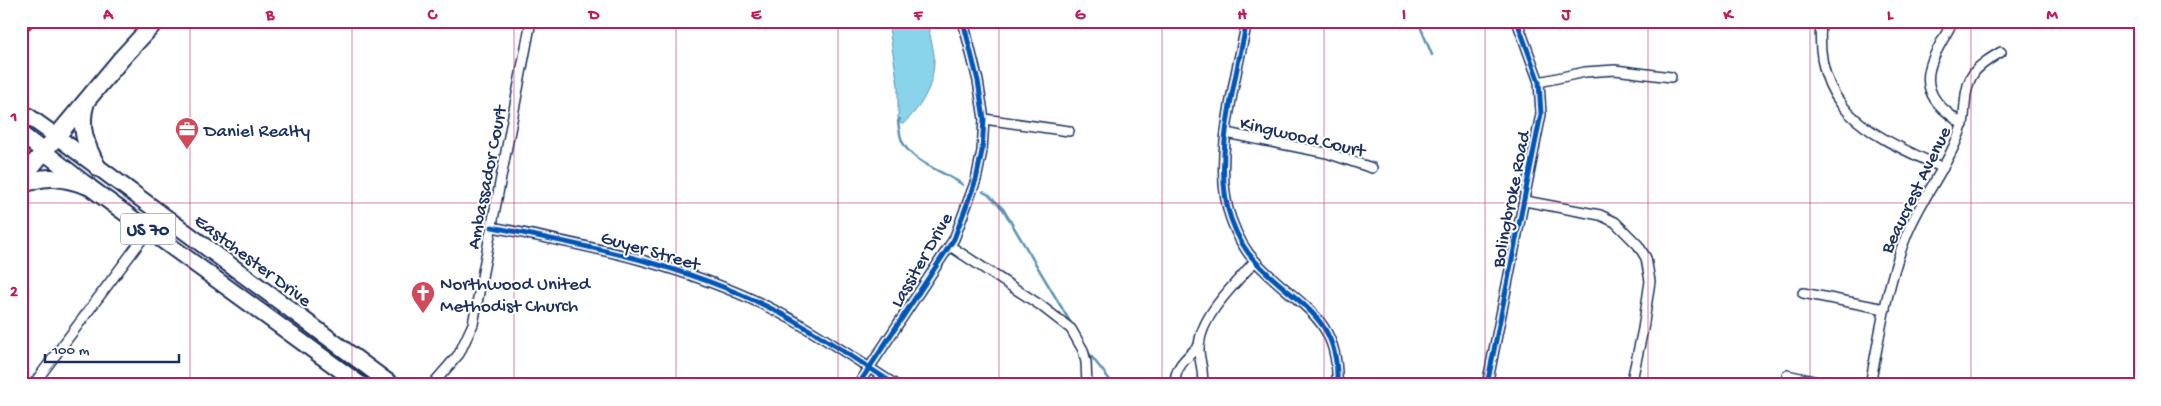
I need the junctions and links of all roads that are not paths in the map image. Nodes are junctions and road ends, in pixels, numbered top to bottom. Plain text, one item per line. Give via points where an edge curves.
1 (156, 21) edge
2 (531, 21) edge
3 (963, 21) edge
4 (1247, 21) edge
5 (1516, 21) edge
6 (1821, 21) edge
7 (1953, 21) edge
8 (2001, 52) dead end
9 (1671, 77) dead end
10 (1539, 82) junction
11 (86, 100) junction
12 (21, 111) edge
13 (984, 119) junction
14 (1963, 125) junction
15 (1069, 131) dead end
16 (1226, 133) junction
17 (21, 134) edge
18 (56, 136) junction
19 (43, 151) junction
20 (98, 168) junction
21 (1372, 168) dead end
22 (1943, 168) junction
23 (21, 178) edge
24 (21, 186) edge
25 (88, 186) junction
26 (1525, 201) junction
27 (492, 227) junction
28 (149, 230) junction
29 (950, 246) junction
30 (1255, 261) junction
31 (1803, 293) dead end
32 (1886, 309) junction
33 (1199, 346) junction
34 (870, 369) junction
35 (1786, 375) dead end
36 (33, 385) edge
37 (361, 385) edge
38 (392, 385) edge
39 (432, 385) edge
40 (858, 385) edge
41 (896, 385) edge
42 (1087, 385) edge
43 (1176, 385) edge
44 (1202, 385) edge
45 (1337, 385) edge
46 (1487, 385) edge
47 (1631, 385) edge
48 (1832, 385) edge
49 (1870, 385) edge

1 - 11 highway
2 - 27 street, Ambassador Court
3 - 13 street, Lassiter Drive
4 - 16 street
5 - 10 street, Bolingbroke Road
6 - 22 street via 1822,63 1836,96 1848,112 1883,140
7 - 14 street via 1927,71 1928,85 1947,113
8 - 14 street, Beaucrest Avenue via 1976,67 1966,88
9 - 10 street via 1615,70 1584,72
10 - 26 street, Bolingbroke Road via 1541,114
11 - 18 highway
11 - 20 highway via 82,132
12 - 18 main road, Eastchester Drive / US 70
13 - 15 street
13 - 29 street, Lassiter Drive via 976,180
14 - 22 street, Beaucrest Avenue
16 - 21 street, Kingwood Court via 1327,153
16 - 30 street via 1222,164 1224,191 1231,219
17 - 19 main road, Eastchester Drive / US 70
18 - 19 highway
18 - 20 main road, Eastchester Drive / US 70
19 - 23 highway
19 - 25 main road, Eastchester Drive / US 70
20 - 38 main road, Eastchester Drive / US 70
22 - 32 street, Beaucrest Avenue via 1908,231
24 - 25 highway via 50,177
25 - 28 main road, Eastchester Drive / US 70
26 - 46 street, Bolingbroke Road
26 - 47 street via 1600,215 1615,222 1646,258 1650,280
27 - 34 street, Guyer Street via 641,259 706,281 778,312
27 - 39 street, Ambassador Court via 477,310 468,338 454,361
28 - 36 street
28 - 37 main road, Eastchester Drive / US 70
29 - 34 street, Lassiter Drive
29 - 42 street via 1071,329 1086,362
30 - 33 street via 1213,311
30 - 45 street via 1324,326 1338,366
31 - 32 street
32 - 49 street, Beaucrest Avenue
33 - 43 street via 1178,369
33 - 44 street
34 - 40 street, Lassiter Drive
34 - 41 street, Guyer Street
35 - 48 street

